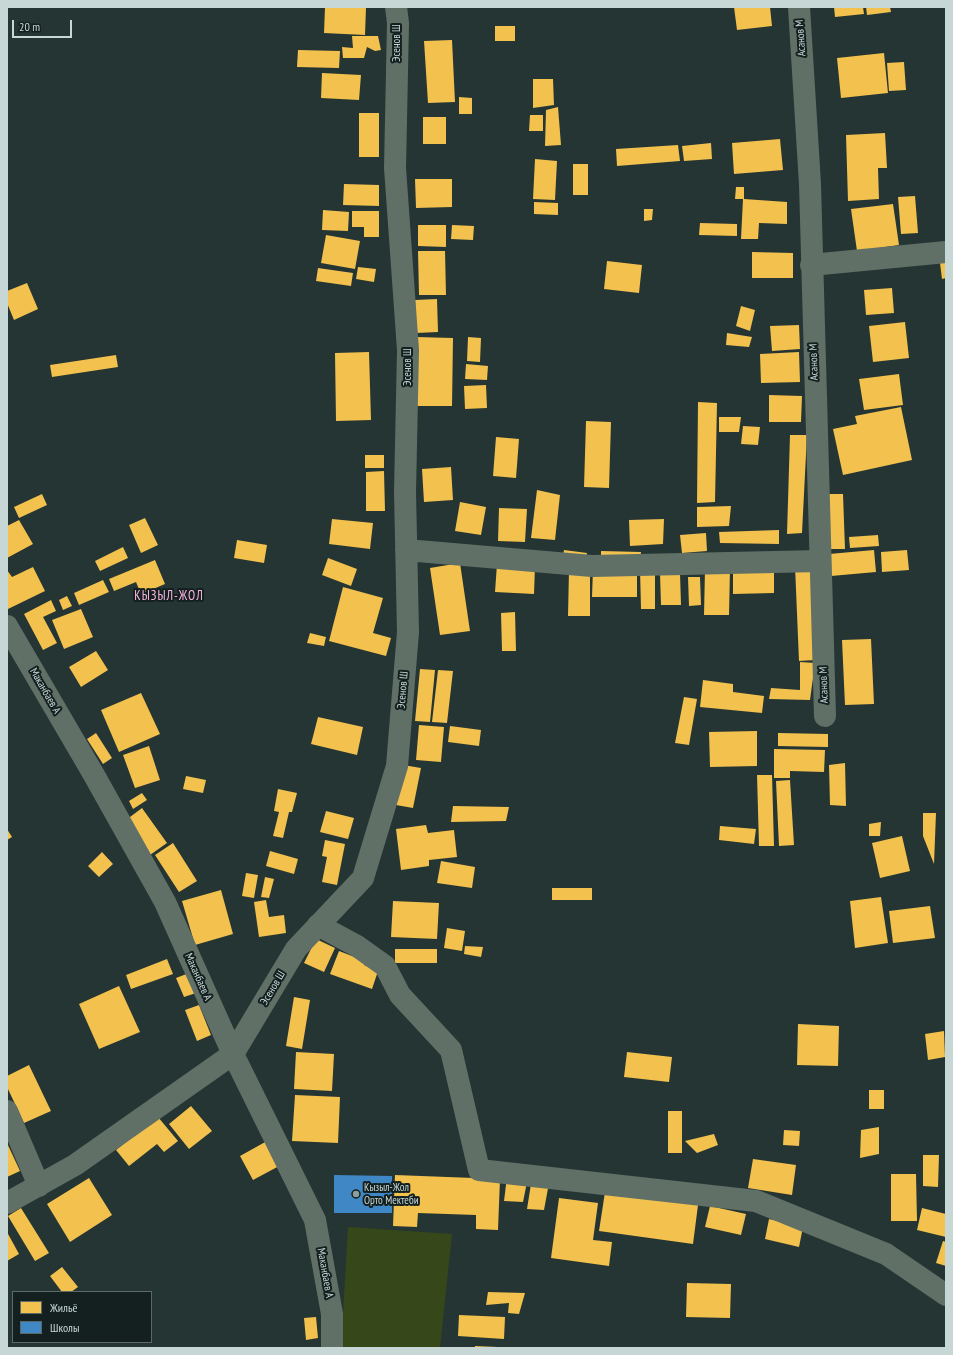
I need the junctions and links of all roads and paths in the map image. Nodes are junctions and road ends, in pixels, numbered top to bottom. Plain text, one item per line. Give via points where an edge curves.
1 (396, 7) edge
2 (799, 7) edge
3 (946, 252) edge
4 (811, 265) junction
5 (406, 550) junction
6 (820, 561) junction
7 (7, 626) edge
8 (825, 716) dead end
9 (318, 925) junction
10 (233, 1054) junction
11 (7, 1111) edge
12 (39, 1186) junction
13 (7, 1203) edge
14 (946, 1295) edge
15 (332, 1348) edge

1 - 5 street, Эсенов Ш via 398,23 395,168 408,350
2 - 4 street, Асанов М via 810,184
3 - 4 street
4 - 6 street, Асанов М
5 - 6 street via 592,566
5 - 9 street, Эсенов Ш via 408,632 397,766 363,878
6 - 8 street, Асанов М
7 - 10 street, Маканбаев А via 165,902
9 - 10 street, Эсенов Ш via 296,949
9 - 14 street via 357,946 385,966 400,995 451,1050 479,1170 756,1201 886,1254
10 - 12 street, Эсенов Ш via 75,1165
10 - 15 street, Маканбаев А via 315,1220 332,1314
11 - 12 street
12 - 13 street, Эсенов Ш

